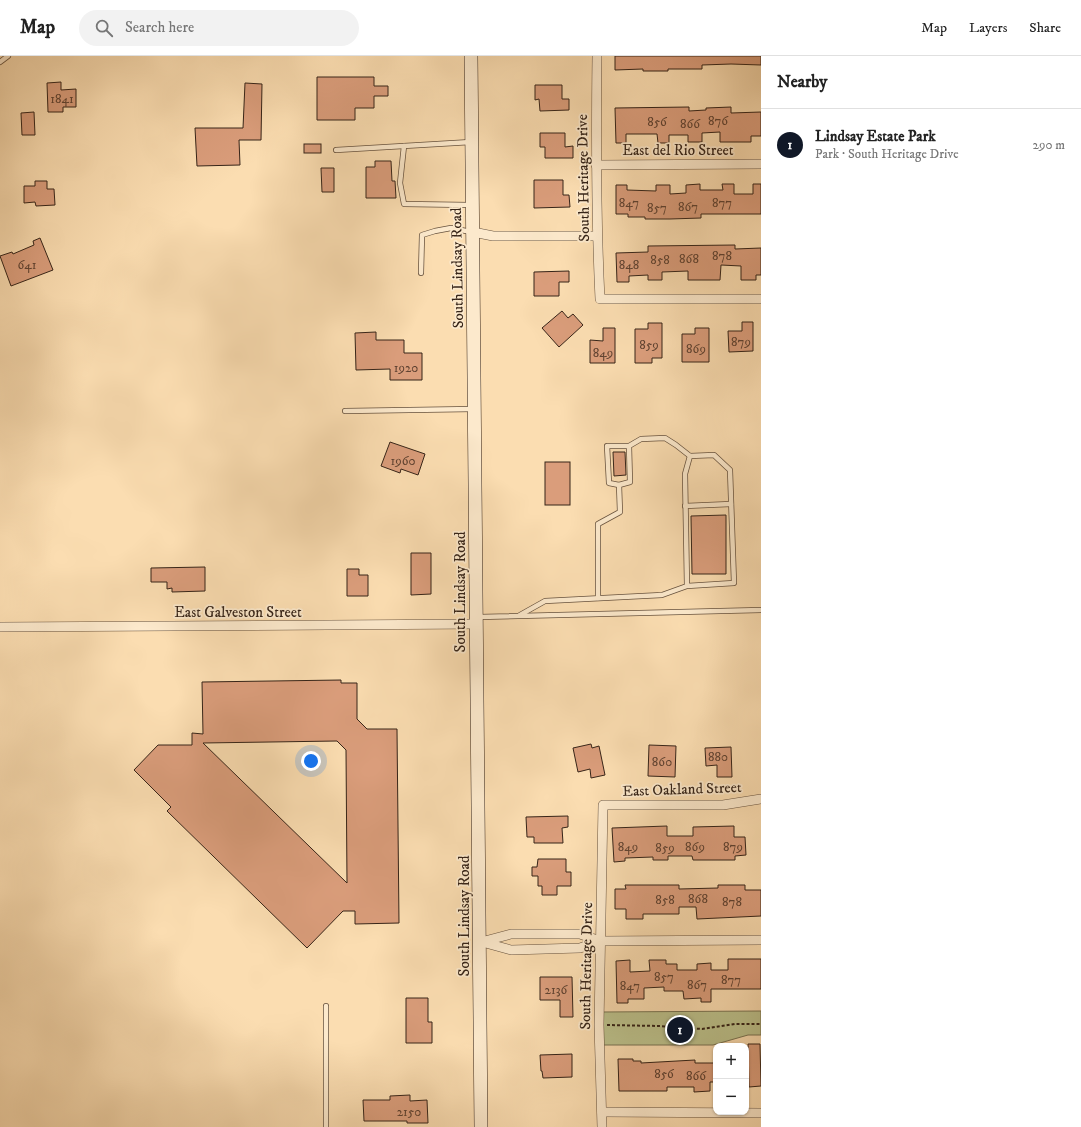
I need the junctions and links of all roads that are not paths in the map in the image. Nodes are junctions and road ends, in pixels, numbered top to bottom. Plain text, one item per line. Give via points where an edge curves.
1 (8, 56) edge
2 (470, 56) edge
3 (597, 56) edge
4 (0, 62) edge
5 (471, 142) junction
6 (404, 146) junction
7 (336, 150) dead end
8 (761, 164) edge
9 (596, 165) junction
10 (472, 205) junction
11 (473, 232) junction
12 (597, 236) junction
13 (421, 273) dead end
14 (761, 299) edge
15 (474, 410) junction
16 (345, 411) dead end
17 (629, 446) junction
18 (690, 456) junction
19 (619, 485) junction
20 (731, 504) junction
21 (686, 506) junction
22 (687, 586) junction
23 (598, 598) junction
24 (761, 610) edge
25 (520, 615) junction
26 (477, 620) junction
27 (0, 627) edge
28 (761, 800) edge
29 (603, 805) joint
30 (761, 940) edge
31 (600, 941) junction
32 (481, 942) junction
33 (326, 1006) dead end
34 (602, 1112) junction
35 (761, 1113) edge
36 (326, 1127) edge
37 (481, 1127) edge
38 (602, 1127) edge

1 - 4 lane
2 - 5 main road, South Lindsay Road
3 - 9 street, South Heritage Drive
5 - 6 lane
5 - 10 main road, South Lindsay Road
6 - 7 lane
6 - 10 lane via 400,183 404,204
8 - 9 street, East del Rio Street
9 - 12 street, South Heritage Drive
10 - 11 main road, South Lindsay Road
11 - 12 street via 493,236
11 - 13 lane via 452,228 422,235
11 - 15 main road, South Lindsay Road
12 - 14 street, South Heritage Drive via 600,299
15 - 16 lane
15 - 26 main road, South Lindsay Road
17 - 18 lane via 641,439 665,438
17 - 19 lane via 630,482
17 - 19 lane via 607,446 609,483
18 - 20 lane via 714,455 730,470
18 - 21 lane via 685,474
19 - 23 lane via 620,512 598,524
20 - 21 lane
20 - 22 lane via 734,583
21 - 22 lane
22 - 23 lane via 662,595
23 - 25 lane via 545,601
24 - 25 lane
25 - 26 lane
26 - 27 street, East Galveston Street
26 - 32 main road, South Lindsay Road
28 - 29 street, East Oakland Street via 723,805
29 - 31 street, South Heritage Drive
30 - 31 street
31 - 32 street via 580,934 511,934
31 - 32 street via 580,948 510,950
31 - 34 street, South Heritage Drive
32 - 37 main road, South Lindsay Road
33 - 36 lane
34 - 35 street
34 - 38 street, South Heritage Drive

